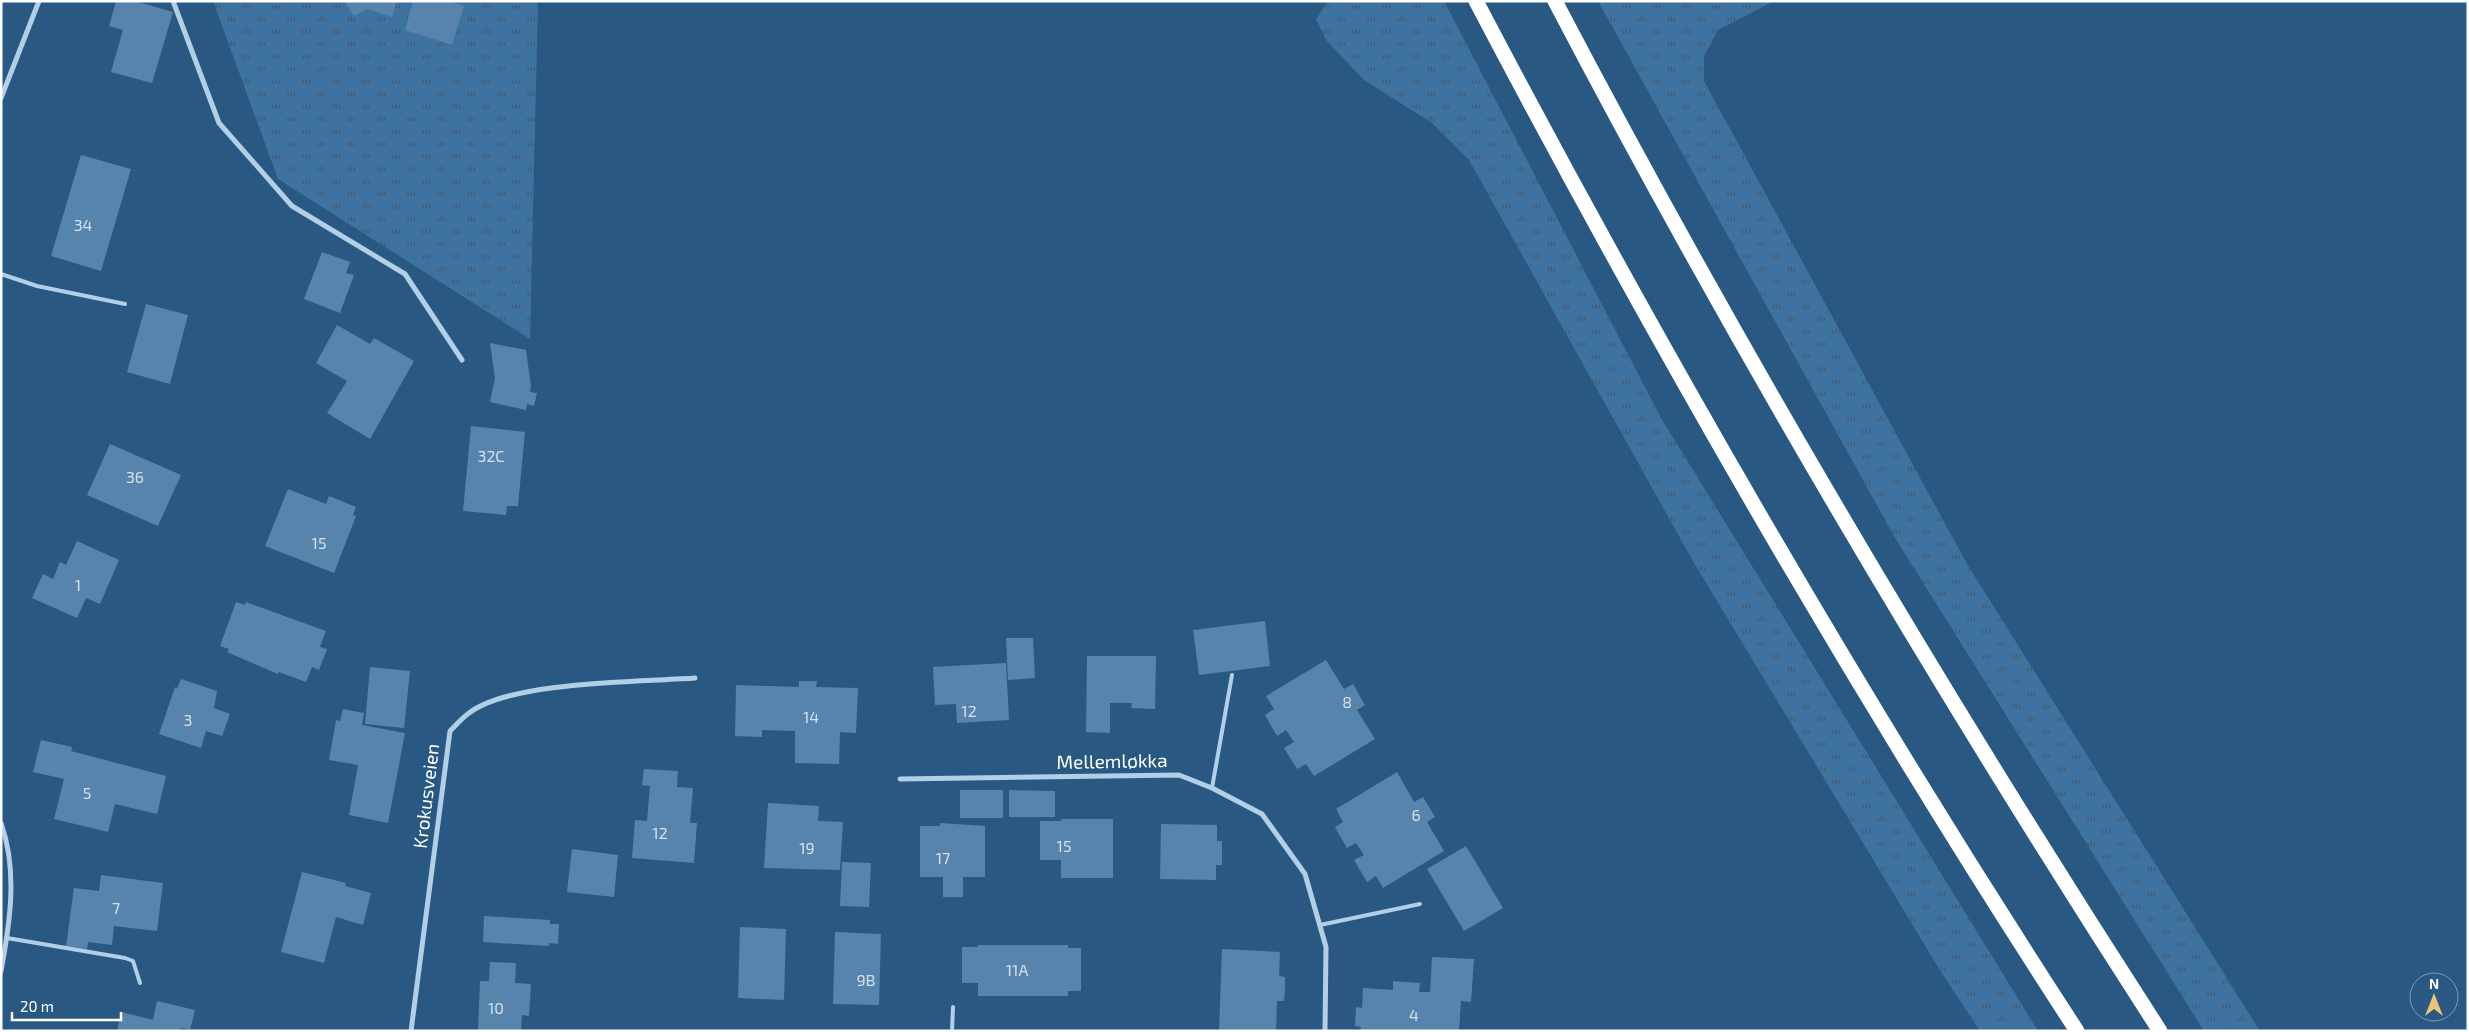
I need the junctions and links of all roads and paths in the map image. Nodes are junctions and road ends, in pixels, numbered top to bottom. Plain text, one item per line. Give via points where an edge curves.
1 (39, 1) edge
2 (173, 1) edge
3 (1476, 1) edge
4 (1555, 1) edge
5 (1, 98) edge
6 (1, 274) edge
7 (125, 304) dead end
8 (462, 360) dead end
9 (1232, 675) dead end
10 (695, 678) dead end
11 (900, 779) dead end
12 (1212, 788) junction
13 (1, 823) edge
14 (1420, 904) dead end
15 (1320, 925) junction
16 (7, 938) junction
17 (1, 971) edge
18 (140, 982) dead end
19 (953, 1007) dead end
20 (411, 1031) edge
21 (952, 1031) edge
22 (1325, 1031) edge
23 (2077, 1031) edge
24 (2160, 1031) edge

1 - 5 street
2 - 8 street via 219,123 292,206 405,274
3 - 23 highway via 1625,278 1821,619
4 - 24 highway via 1685,241 1877,576 1994,770
6 - 7 lane via 37,286
9 - 12 lane
10 - 20 street, Krokusveien via 544,689 508,695 470,712 450,731
11 - 12 street, Mellemløkka via 1179,775
12 - 15 street, Mellemløkka via 1262,814 1305,874
13 - 16 street via 12,885
14 - 15 lane
15 - 22 street, Mellemløkka via 1326,947
16 - 17 street
16 - 18 lane via 126,958 133,961
19 - 21 lane

